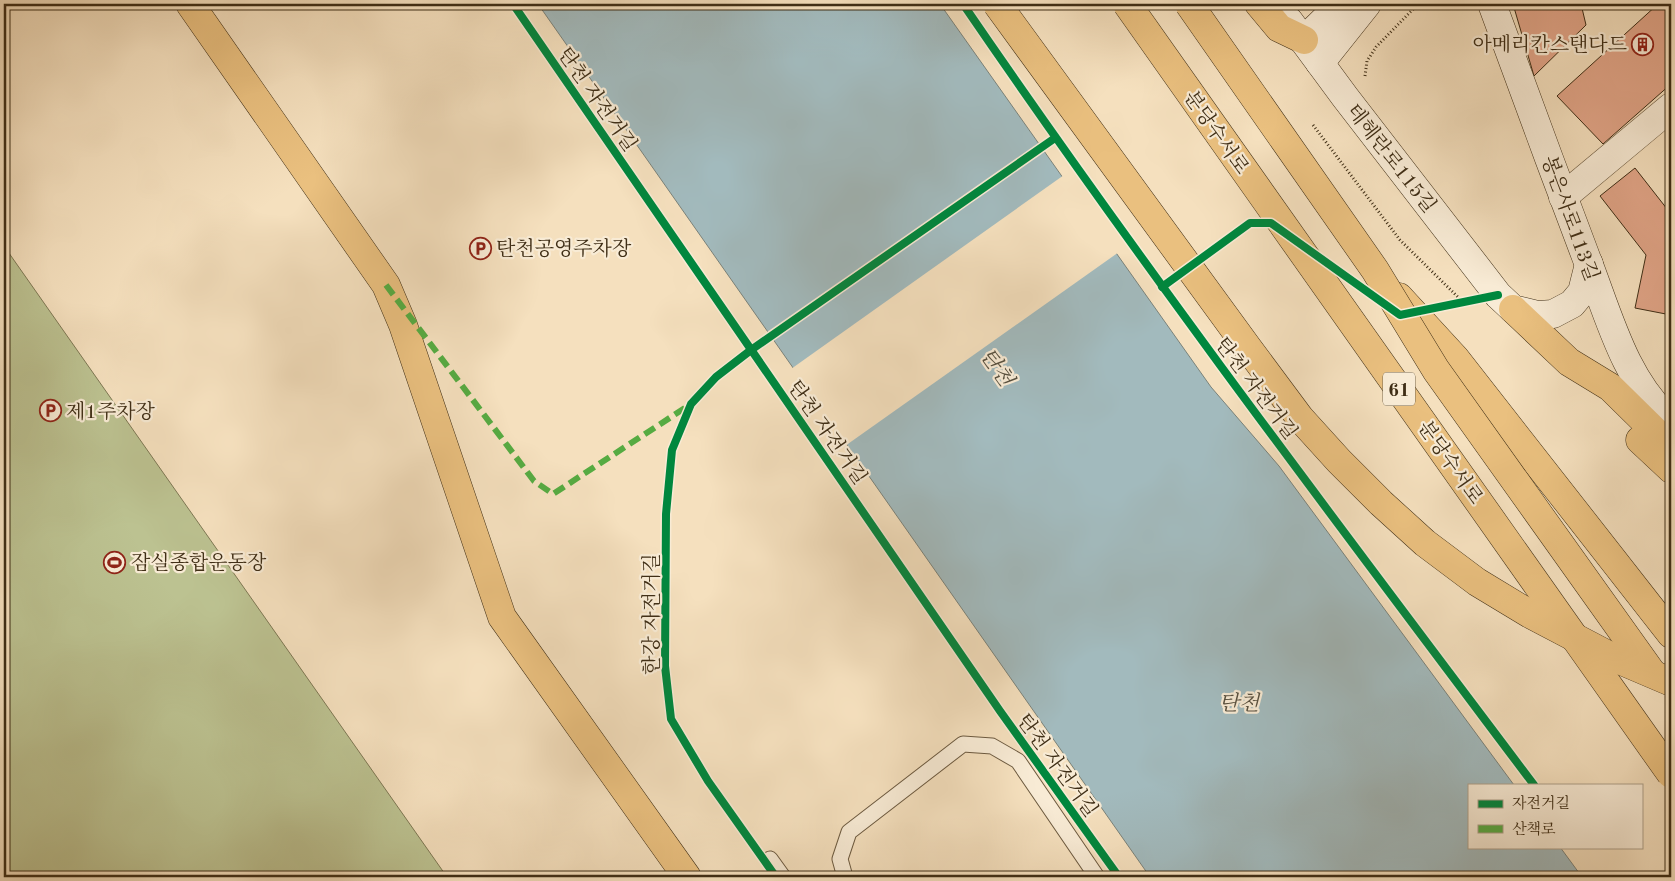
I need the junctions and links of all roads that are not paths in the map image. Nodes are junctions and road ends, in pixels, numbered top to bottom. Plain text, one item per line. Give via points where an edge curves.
1 (190, 4) edge
2 (997, 4) edge
3 (1127, 4) edge
4 (1190, 4) edge
5 (1259, 4) edge
6 (1276, 4) edge
7 (1341, 4) edge
8 (1367, 4) edge
9 (1492, 4) edge
10 (1304, 40) junction
11 (1320, 63) junction
12 (1671, 107) edge
13 (1563, 197) junction
14 (1589, 264) junction
15 (1375, 270) junction
16 (1505, 302) junction
17 (1569, 362) junction
18 (1669, 416) edge
19 (1671, 447) edge
20 (1671, 469) edge
21 (1671, 634) edge
22 (1671, 682) edge
23 (1671, 698) edge
24 (1671, 774) edge
25 (770, 859) dead end
26 (687, 877) edge
27 (783, 877) edge
28 (845, 877) edge
29 (1096, 877) edge

1 - 26 highway via 386,285 403,325 502,616
2 - 22 highway, bridge via 1300,418 1339,461 1425,543 1477,582 1610,656
3 - 24 highway, 분당수서로 / 61, bridge
4 - 15 highway, 분당수서로 / 61, bridge
5 - 10 highway via 1279,28
6 - 10 street, 테헤란로115길
7 - 10 street
8 - 11 street
9 - 13 street, 봉은사로113길
10 - 11 street, 테헤란로115길
11 - 16 street, 테헤란로115길
12 - 13 street
13 - 14 street, 봉은사로113길
14 - 16 street via 1582,292 1572,304 1553,314 1538,315
14 - 18 street, 봉은사로113길 via 1630,365 1645,392
15 - 21 highway, bridge via 1455,358
15 - 23 highway, 분당수서로 / 61, bridge via 1436,370
16 - 17 highway
17 - 19 highway via 1610,387
17 - 20 highway via 1594,396
25 - 27 lane
28 - 29 lane via 840,859 849,832 963,744 992,746 1018,761

